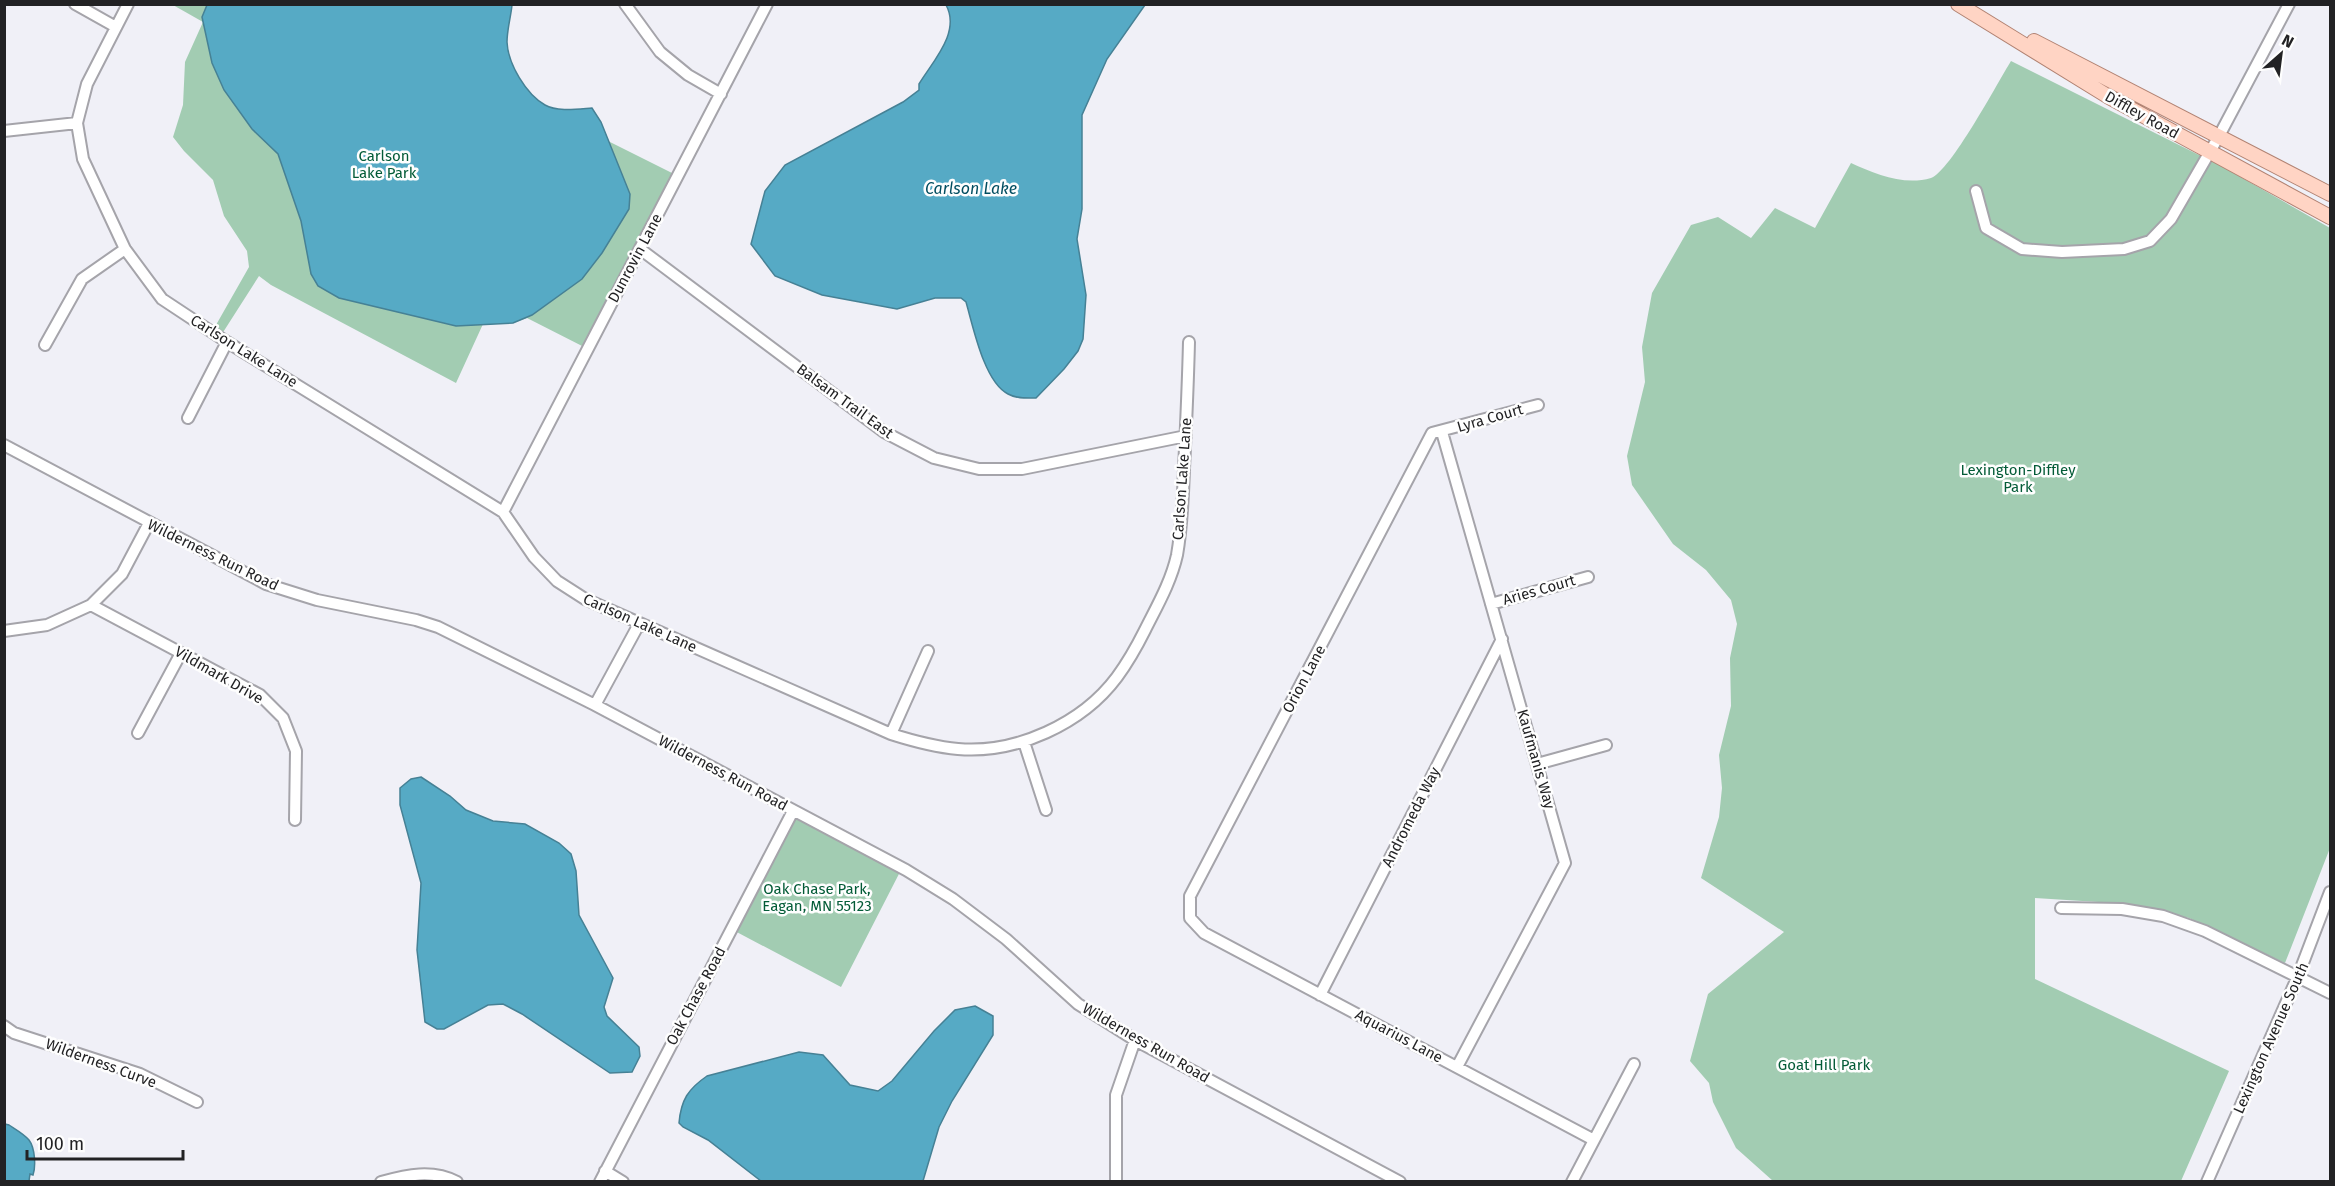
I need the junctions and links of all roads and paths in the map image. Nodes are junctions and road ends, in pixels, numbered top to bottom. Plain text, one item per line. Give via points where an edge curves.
1 (75, 4) edge
2 (128, 4) edge
3 (625, 4) edge
4 (767, 4) edge
5 (1960, 4) edge
6 (2289, 4) edge
7 (116, 27) junction
8 (721, 94) junction
9 (77, 123) junction
10 (4, 131) edge
11 (2220, 136) junction
12 (2210, 152) junction
13 (1976, 191) dead end
14 (2331, 194) edge
15 (2331, 217) edge
16 (125, 249) junction
17 (640, 249) junction
18 (227, 342) junction
19 (1189, 342) dead end
20 (45, 345) dead end
21 (1538, 405) dead end
22 (188, 418) dead end
23 (1442, 432) junction
24 (1186, 436) junction
25 (4, 445) edge
26 (503, 512) junction
27 (149, 523) junction
28 (1587, 577) dead end
29 (1491, 604) junction
30 (91, 605) junction
31 (639, 624) junction
32 (4, 631) edge
33 (1502, 639) junction
34 (928, 651) dead end
35 (181, 653) junction
36 (595, 705) junction
37 (138, 733) dead end
38 (891, 734) junction
39 (1024, 742) junction
40 (1606, 745) dead end
41 (1537, 764) junction
42 (1046, 810) dead end
43 (793, 811) junction
44 (295, 820) dead end
45 (2331, 892) edge
46 (2061, 908) dead end
47 (1204, 933) joint
48 (2298, 976) junction
49 (2331, 993) edge
50 (1320, 994) junction
51 (4, 1026) edge
52 (1135, 1040) junction
53 (1634, 1064) dead end
54 (1457, 1067) junction
55 (197, 1102) dead end
56 (1594, 1140) junction
57 (605, 1171) junction
58 (381, 1182) edge
59 (457, 1182) edge
60 (600, 1182) edge
61 (623, 1182) edge
62 (1116, 1182) edge
63 (1400, 1182) edge
64 (1572, 1182) edge
65 (2207, 1182) edge

1 - 7 street
2 - 7 street, Carlson Lake Lane
3 - 8 street via 660,52 688,75
4 - 8 street, Dunrovin Lane
5 - 11 main road, Diffley Road
5 - 12 main road, Diffley Road via 2109,97
6 - 11 street
7 - 9 street, Carlson Lake Lane via 87,84
8 - 17 street, Dunrovin Lane
9 - 10 street
9 - 16 street, Carlson Lake Lane via 83,159
11 - 12 street
11 - 14 main road, Diffley Road
12 - 13 street via 2171,219 2150,241 2124,249 2022,249 1986,228
12 - 15 main road, Diffley Road
16 - 18 street, Carlson Lake Lane via 162,299
16 - 20 street via 82,279
17 - 24 street, Balsam Trail East via 884,432 934,458 979,469 1022,469
17 - 26 street, Dunrovin Lane
18 - 22 street
18 - 26 street, Carlson Lake Lane
19 - 24 street, Carlson Lake Lane
21 - 23 street, Lyra Court
23 - 29 street, Kaufmanis Way
23 - 47 street, Orion Lane via 1432,434 1190,896 1190,918
24 - 39 street, Carlson Lake Lane via 1182,524 1176,557 1164,593 1136,648 1116,678 1090,705 1062,725
25 - 27 street, Wilderness Run Road
26 - 31 street, Carlson Lake Lane via 534,557 557,581
27 - 30 street via 122,574
27 - 36 street, Wilderness Run Road via 266,584 317,600 438,627
28 - 29 street, Aries Court
29 - 33 street, Kaufmanis Way
30 - 32 street via 47,625
30 - 35 street, Vildmark Drive
31 - 36 street
31 - 38 street, Carlson Lake Lane
33 - 41 street, Kaufmanis Way
33 - 50 street, Andromeda Way
34 - 38 street
35 - 37 street
35 - 44 street, Vildmark Drive via 260,695 283,718 296,751
36 - 43 street, Wilderness Run Road
38 - 39 street, Carlson Lake Lane via 959,750
39 - 42 street
40 - 41 street
41 - 54 street, Kaufmanis Way via 1565,863
43 - 52 street, Wilderness Run Road via 953,899 1006,939 1078,1004
43 - 57 street, Oak Chase Road
45 - 48 street, Lexington Avenue South
46 - 48 street via 2122,909 2163,916 2205,931
47 - 50 street, Aquarius Lane
48 - 49 street
48 - 65 street, Lexington Avenue South
50 - 54 street, Aquarius Lane
51 - 55 street, Wilderness Curve via 140,1074
52 - 62 street via 1116,1095
52 - 63 street, Wilderness Run Road
53 - 56 street
54 - 56 street, Aquarius Lane
56 - 64 street
57 - 60 street, Oak Chase Road
57 - 61 street
58 - 59 street via 414,1173 448,1177

